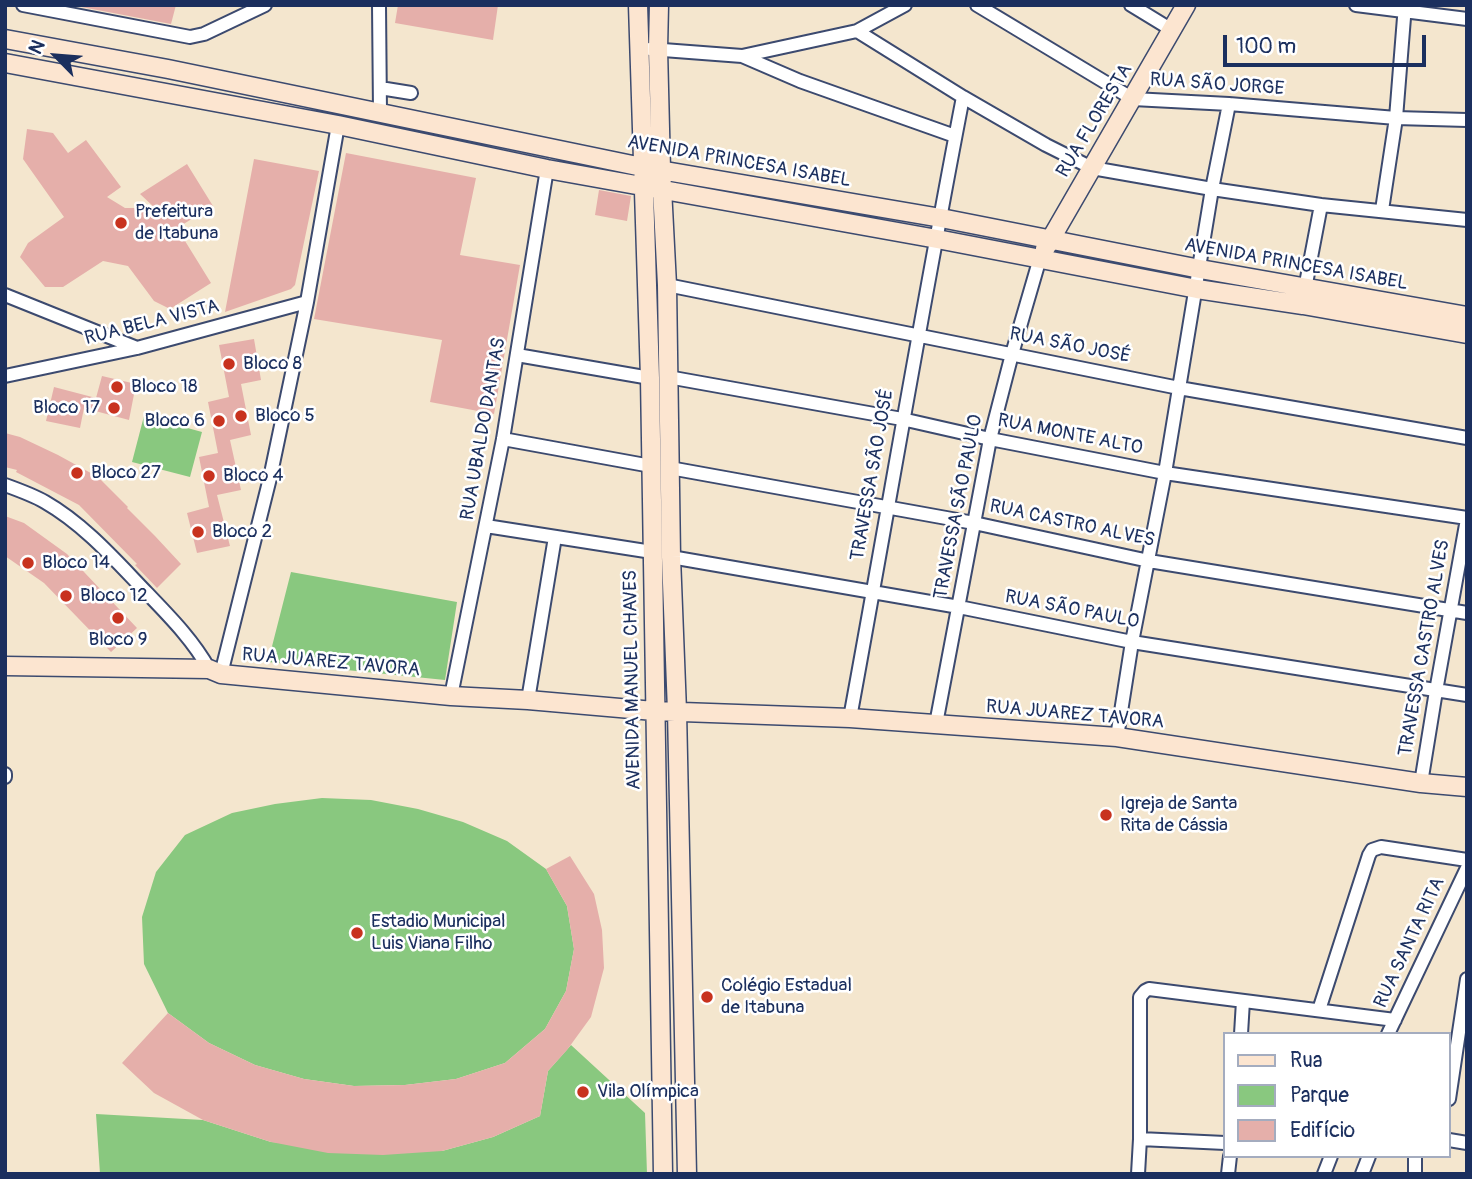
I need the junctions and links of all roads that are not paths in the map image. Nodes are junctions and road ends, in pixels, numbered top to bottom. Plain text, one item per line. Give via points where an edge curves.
1 (23, 5) edge
2 (265, 5) edge
3 (379, 5) edge
4 (638, 5) edge
5 (659, 5) edge
6 (905, 5) edge
7 (976, 5) edge
8 (1131, 5) edge
9 (1186, 5) edge
10 (1356, 5) edge
11 (1404, 8) edge
12 (1467, 19) edge
13 (1172, 30) junction
14 (857, 31) junction
15 (5, 39) edge
16 (639, 49) junction
17 (659, 50) junction
18 (742, 56) junction
19 (5, 63) edge
20 (380, 88) junction
21 (411, 93) dead end
22 (963, 97) junction
23 (1133, 99) junction
24 (1229, 104) junction
25 (380, 113) junction
26 (1396, 118) junction
27 (1467, 120) edge
28 (338, 125) junction
29 (956, 136) junction
30 (642, 167) junction
31 (1092, 168) junction
32 (547, 169) junction
33 (661, 169) junction
34 (643, 186) junction
35 (662, 189) junction
36 (1212, 189) junction
37 (1321, 205) junction
38 (1382, 211) junction
39 (941, 218) junction
40 (1467, 220) edge
41 (937, 239) junction
42 (1049, 240) junction
43 (1040, 258) junction
44 (1200, 269) junction
45 (667, 285) junction
46 (1197, 289) junction
47 (5, 295) edge
48 (1304, 296) junction
49 (307, 302) junction
50 (1467, 316) edge
51 (1467, 334) edge
52 (918, 335) junction
53 (137, 348) junction
54 (1012, 354) junction
55 (517, 355) junction
56 (5, 376) edge
57 (668, 377) junction
58 (650, 378) junction
59 (1179, 388) junction
60 (902, 419) junction
61 (1467, 438) edge
62 (503, 439) junction
63 (990, 439) junction
64 (651, 466) junction
65 (670, 468) junction
66 (1165, 473) junction
67 (5, 485) edge
68 (888, 507) junction
69 (1467, 519) edge
70 (974, 523) junction
71 (486, 526) junction
72 (555, 537) junction
73 (652, 552) junction
74 (671, 557) junction
75 (1149, 561) junction
76 (873, 592) junction
77 (959, 607) junction
78 (1450, 611) junction
79 (1467, 613) edge
80 (1132, 642) junction
81 (5, 666) edge
82 (215, 671) junction
83 (1436, 691) junction
84 (1467, 695) edge
85 (451, 696) junction
86 (528, 700) junction
87 (654, 711) junction
88 (677, 711) junction
89 (850, 718) junction
90 (936, 724) junction
91 (1117, 737) junction
92 (1422, 783) junction
93 (1467, 788) edge
94 (1467, 860) edge
95 (1467, 868) edge
96 (1467, 979) edge
97 (1243, 1002) junction
98 (1319, 1010) junction
99 (1395, 1020) junction
100 (1241, 1032) edge
101 (1389, 1032) edge
102 (1451, 1086) edge
103 (1140, 1139) junction
104 (1224, 1143) edge
105 (663, 1174) edge
106 (687, 1174) edge
107 (1138, 1174) edge

1 - 2 street via 190,37
3 - 20 street
4 - 16 main road, AVENIDA MANUEL CHAVES
5 - 17 main road
6 - 14 street
7 - 23 street, RUA SÃO JORGE
8 - 13 street
9 - 13 main road, RUA FLORESTA
10 - 11 street
11 - 12 street
11 - 26 street
13 - 23 main road, RUA FLORESTA
14 - 18 street
14 - 22 street
15 - 25 main road, AVENIDA PRINCESA ISABEL
16 - 17 street
16 - 30 main road, AVENIDA MANUEL CHAVES
17 - 18 street
17 - 33 main road
18 - 29 street
19 - 28 main road, AVENIDA PRINCESA ISABEL
20 - 21 street
20 - 25 street
22 - 29 street, TRAVESSA SÃO JOSÉ
22 - 31 street
23 - 24 street, RUA SÃO JORGE
23 - 31 main road, RUA FLORESTA
24 - 26 street, RUA SÃO JORGE
24 - 36 street
25 - 30 main road, AVENIDA PRINCESA ISABEL
26 - 27 street, RUA SÃO JORGE
26 - 38 street
28 - 32 main road, AVENIDA PRINCESA ISABEL
28 - 49 street
29 - 39 street, TRAVESSA SÃO JOSÉ
30 - 33 main road, AVENIDA PRINCESA ISABEL
30 - 34 main road, AVENIDA MANUEL CHAVES
31 - 36 street
31 - 42 main road, RUA FLORESTA
32 - 34 main road, AVENIDA PRINCESA ISABEL
32 - 55 street, RUA UBALDO DANTAS
33 - 35 main road
33 - 39 main road, AVENIDA PRINCESA ISABEL
34 - 35 main road, AVENIDA PRINCESA ISABEL
34 - 58 main road, AVENIDA MANUEL CHAVES
35 - 41 main road, AVENIDA PRINCESA ISABEL
35 - 45 main road
36 - 37 street
36 - 44 street
37 - 38 street
37 - 48 street
38 - 40 street
39 - 41 street, TRAVESSA SÃO JOSÉ
39 - 42 main road, AVENIDA PRINCESA ISABEL
41 - 43 main road, AVENIDA PRINCESA ISABEL
41 - 52 street, TRAVESSA SÃO JOSÉ
42 - 43 main road, RUA FLORESTA
42 - 44 main road, AVENIDA PRINCESA ISABEL
43 - 46 main road, AVENIDA PRINCESA ISABEL
43 - 54 street, TRAVESSA SÃO PAULO
44 - 46 street
44 - 48 main road, AVENIDA PRINCESA ISABEL
45 - 52 street, RUA SÃO JOSÉ
45 - 57 main road
46 - 48 main road, AVENIDA PRINCESA ISABEL
46 - 59 street
47 - 53 street
48 - 50 main road, AVENIDA PRINCESA ISABEL
48 - 51 main road, AVENIDA PRINCESA ISABEL
49 - 53 street, RUA BELA VISTA
49 - 82 street via 270,478
52 - 54 street, RUA SÃO JOSÉ
52 - 60 street, TRAVESSA SÃO JOSÉ
53 - 56 street, RUA BELA VISTA
54 - 59 street, RUA SÃO JOSÉ
54 - 63 street, TRAVESSA SÃO PAULO
55 - 58 street
55 - 62 street, RUA UBALDO DANTAS
57 - 60 street, RUA MONTE ALTO
57 - 65 main road
58 - 64 main road, AVENIDA MANUEL CHAVES
59 - 61 street, RUA SÃO JOSÉ
59 - 66 street
60 - 63 street, RUA MONTE ALTO
60 - 68 street, TRAVESSA SÃO JOSÉ
62 - 64 street
62 - 71 street, RUA UBALDO DANTAS
63 - 66 street, RUA MONTE ALTO
63 - 70 street, TRAVESSA SÃO PAULO
64 - 73 main road, AVENIDA MANUEL CHAVES
65 - 68 street, RUA CASTRO ALVES
65 - 74 main road
66 - 69 street, RUA MONTE ALTO
66 - 75 street
67 - 82 street via 45,502 91,537
68 - 70 street, RUA CASTRO ALVES
68 - 76 street, TRAVESSA SÃO JOSÉ
69 - 78 street, TRAVESSA CASTRO ALVES
70 - 75 street, RUA CASTRO ALVES
70 - 77 street, TRAVESSA SÃO PAULO
71 - 72 street
71 - 85 street, RUA UBALDO DANTAS
72 - 73 street
72 - 86 street
73 - 87 main road, AVENIDA MANUEL CHAVES
74 - 76 street, RUA SÃO PAULO
74 - 88 main road
75 - 78 street, RUA CASTRO ALVES
75 - 80 street
76 - 77 street, RUA SÃO PAULO
76 - 89 street, TRAVESSA SÃO JOSÉ
77 - 80 street, RUA SÃO PAULO
77 - 90 street, TRAVESSA SÃO PAULO
78 - 79 street, RUA CASTRO ALVES
78 - 83 street, TRAVESSA CASTRO ALVES
80 - 83 street, RUA SÃO PAULO
80 - 91 street
81 - 82 main road, RUA JUAREZ TAVORA
82 - 85 main road, RUA JUAREZ TAVORA
83 - 84 street, RUA SÃO PAULO
83 - 92 street, TRAVESSA CASTRO ALVES
85 - 86 main road, RUA JUAREZ TAVORA
86 - 87 main road, RUA JUAREZ TAVORA
87 - 88 main road, RUA JUAREZ TAVORA
87 - 105 main road, AVENIDA MANUEL CHAVES
88 - 89 main road, RUA JUAREZ TAVORA
88 - 106 main road
89 - 90 main road, RUA JUAREZ TAVORA
90 - 91 main road, RUA JUAREZ TAVORA
91 - 92 main road, RUA JUAREZ TAVORA
92 - 93 main road, RUA JUAREZ TAVORA
94 - 98 street via 1381,847 1372,850
95 - 99 street, RUA SANTA RITA
96 - 102 street
97 - 98 street
97 - 100 street
97 - 103 street via 1149,989 1142,994
98 - 99 street
99 - 101 street, RUA SANTA RITA
103 - 104 street
103 - 107 street

